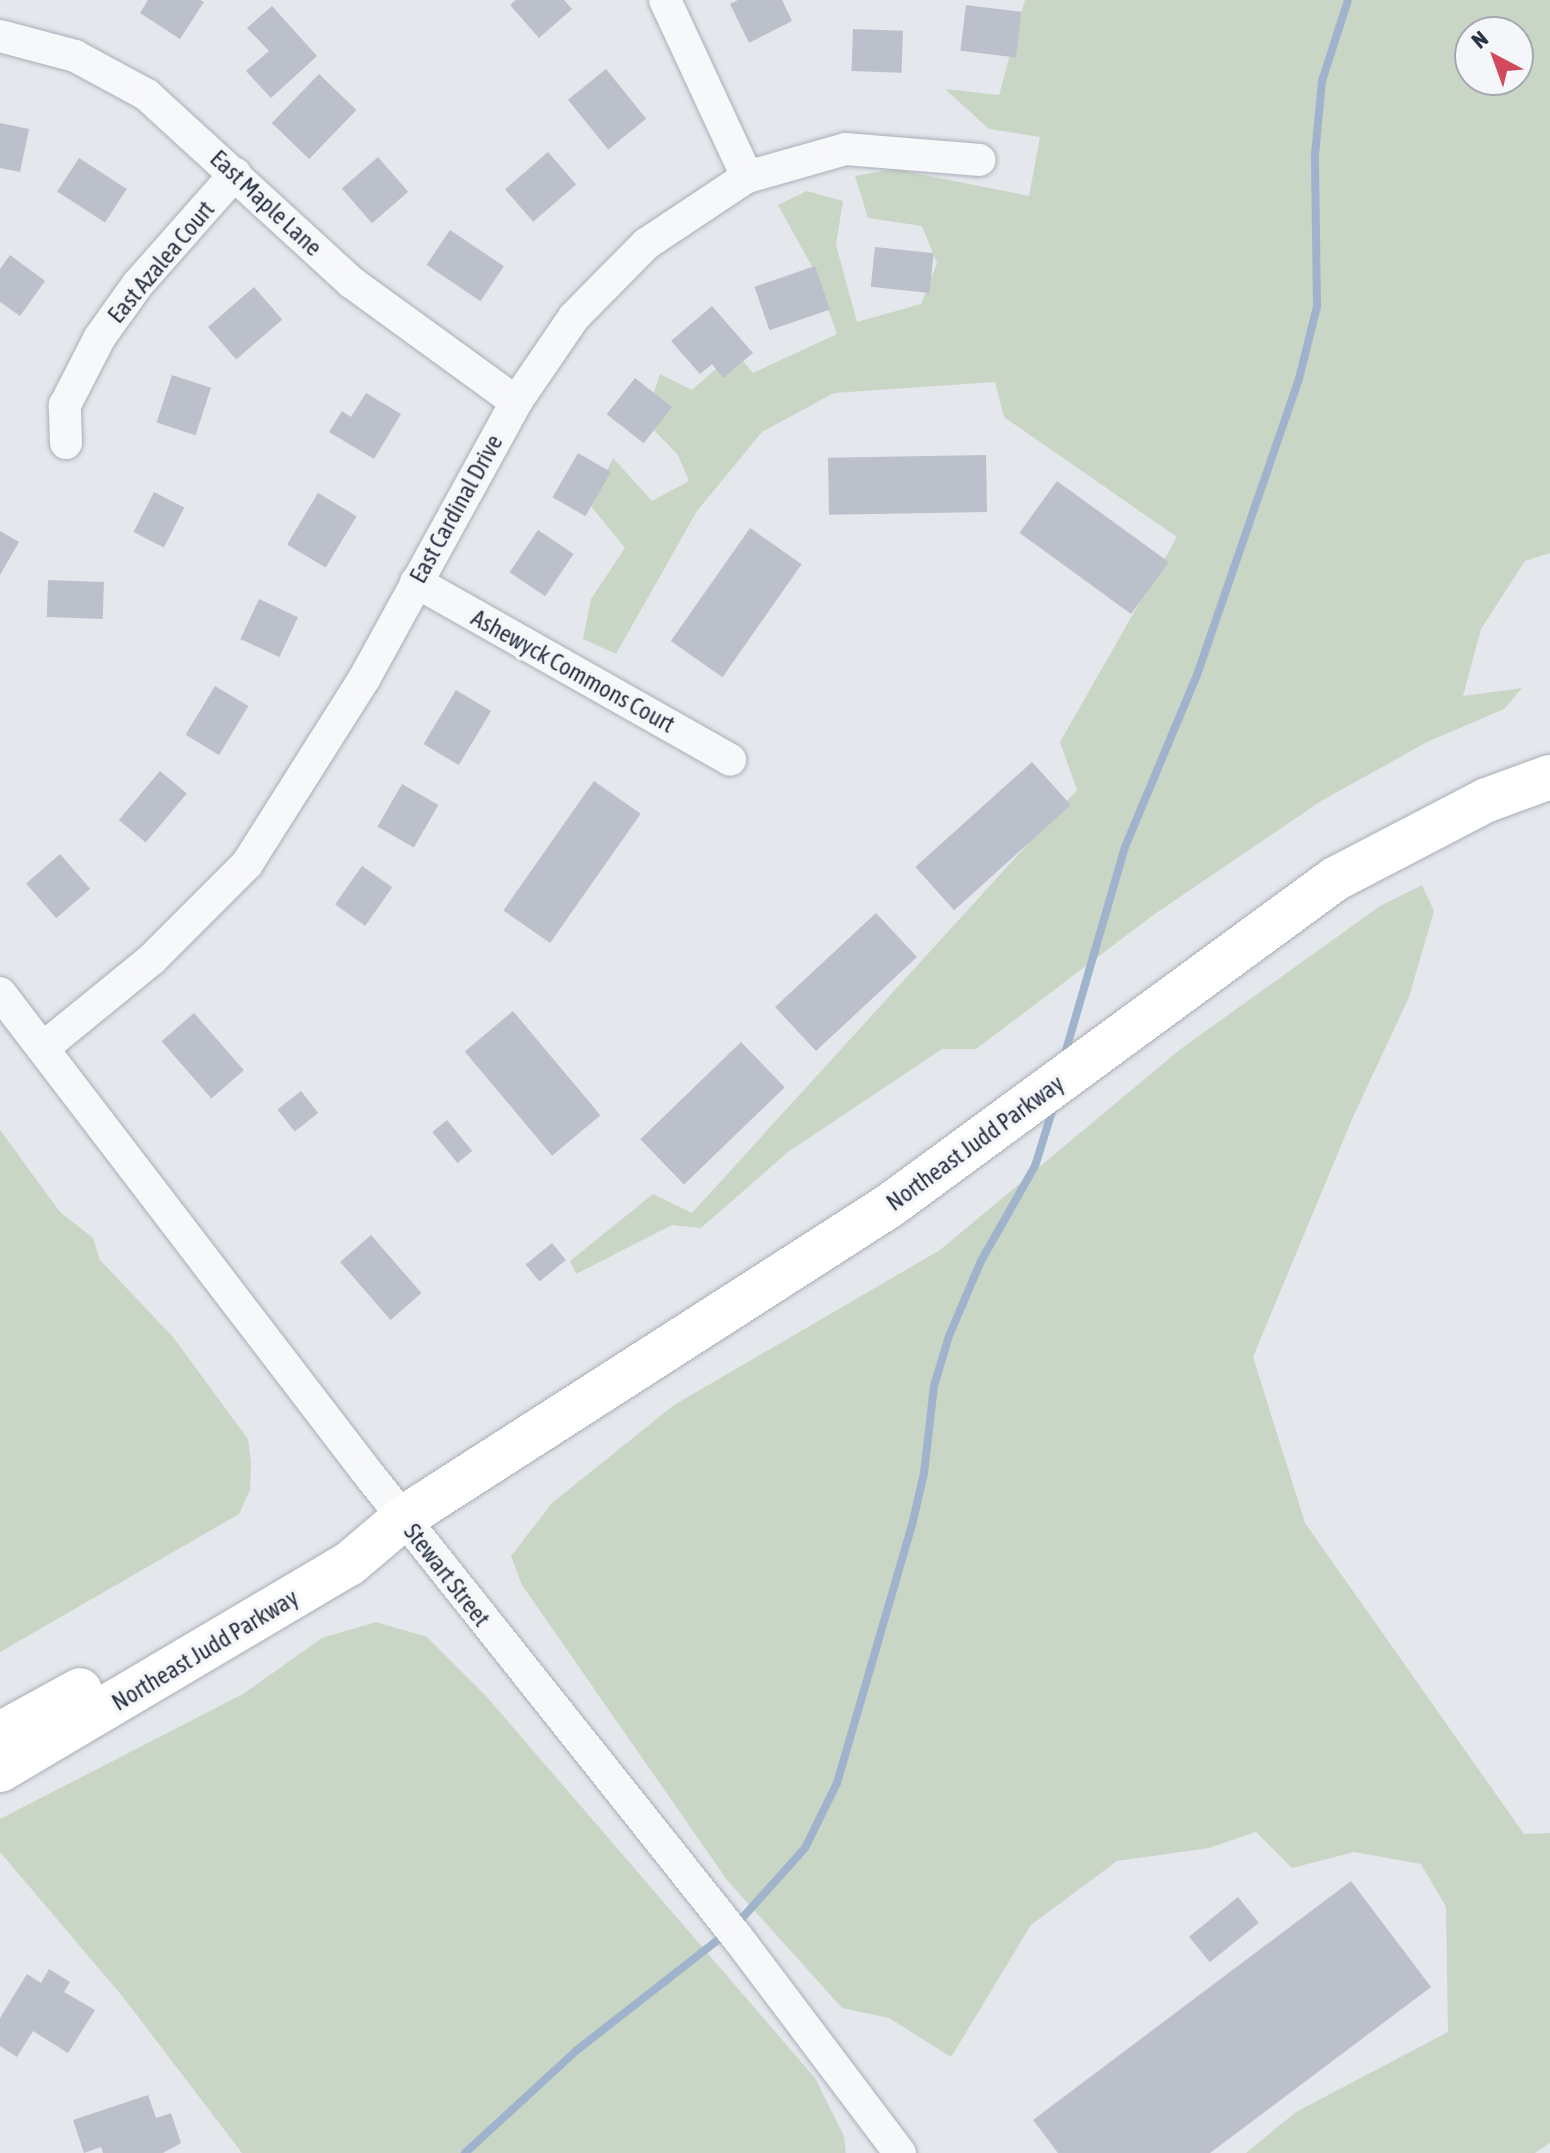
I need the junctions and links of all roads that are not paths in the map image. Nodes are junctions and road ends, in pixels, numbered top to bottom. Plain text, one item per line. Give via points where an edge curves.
1 (665, 0) edge
2 (0, 36) edge
3 (980, 160) dead end
4 (235, 174) junction
5 (747, 177) junction
6 (516, 402) junction
7 (66, 443) dead end
8 (416, 582) junction
9 (730, 760) dead end
10 (1550, 777) edge
11 (0, 993) edge
12 (43, 1048) junction
13 (403, 1518) junction
14 (0, 1734) edge
15 (0, 1770) edge
16 (900, 2153) edge

1 - 5 street
2 - 4 street, East Maple Lane via 32,41 108,70 147,95
3 - 5 street, East Cardinal Drive via 846,149
4 - 6 street, East Maple Lane via 351,282
4 - 7 street, East Azalea Court via 138,284 100,337 65,405
5 - 6 street, East Cardinal Drive via 646,244 574,317
6 - 8 street, East Cardinal Drive
8 - 9 street, Ashewyck Commons Court
8 - 12 street, East Cardinal Drive via 364,679 247,864 152,959
10 - 13 highway, Northeast Judd Parkway via 1487,800 1335,879 889,1206
11 - 12 street, Stewart Street
12 - 13 street, Stewart Street
13 - 14 highway, Northeast Judd Parkway via 335,1544
13 - 15 highway, Northeast Judd Parkway via 349,1564
13 - 16 street, Stewart Street via 737,1937

